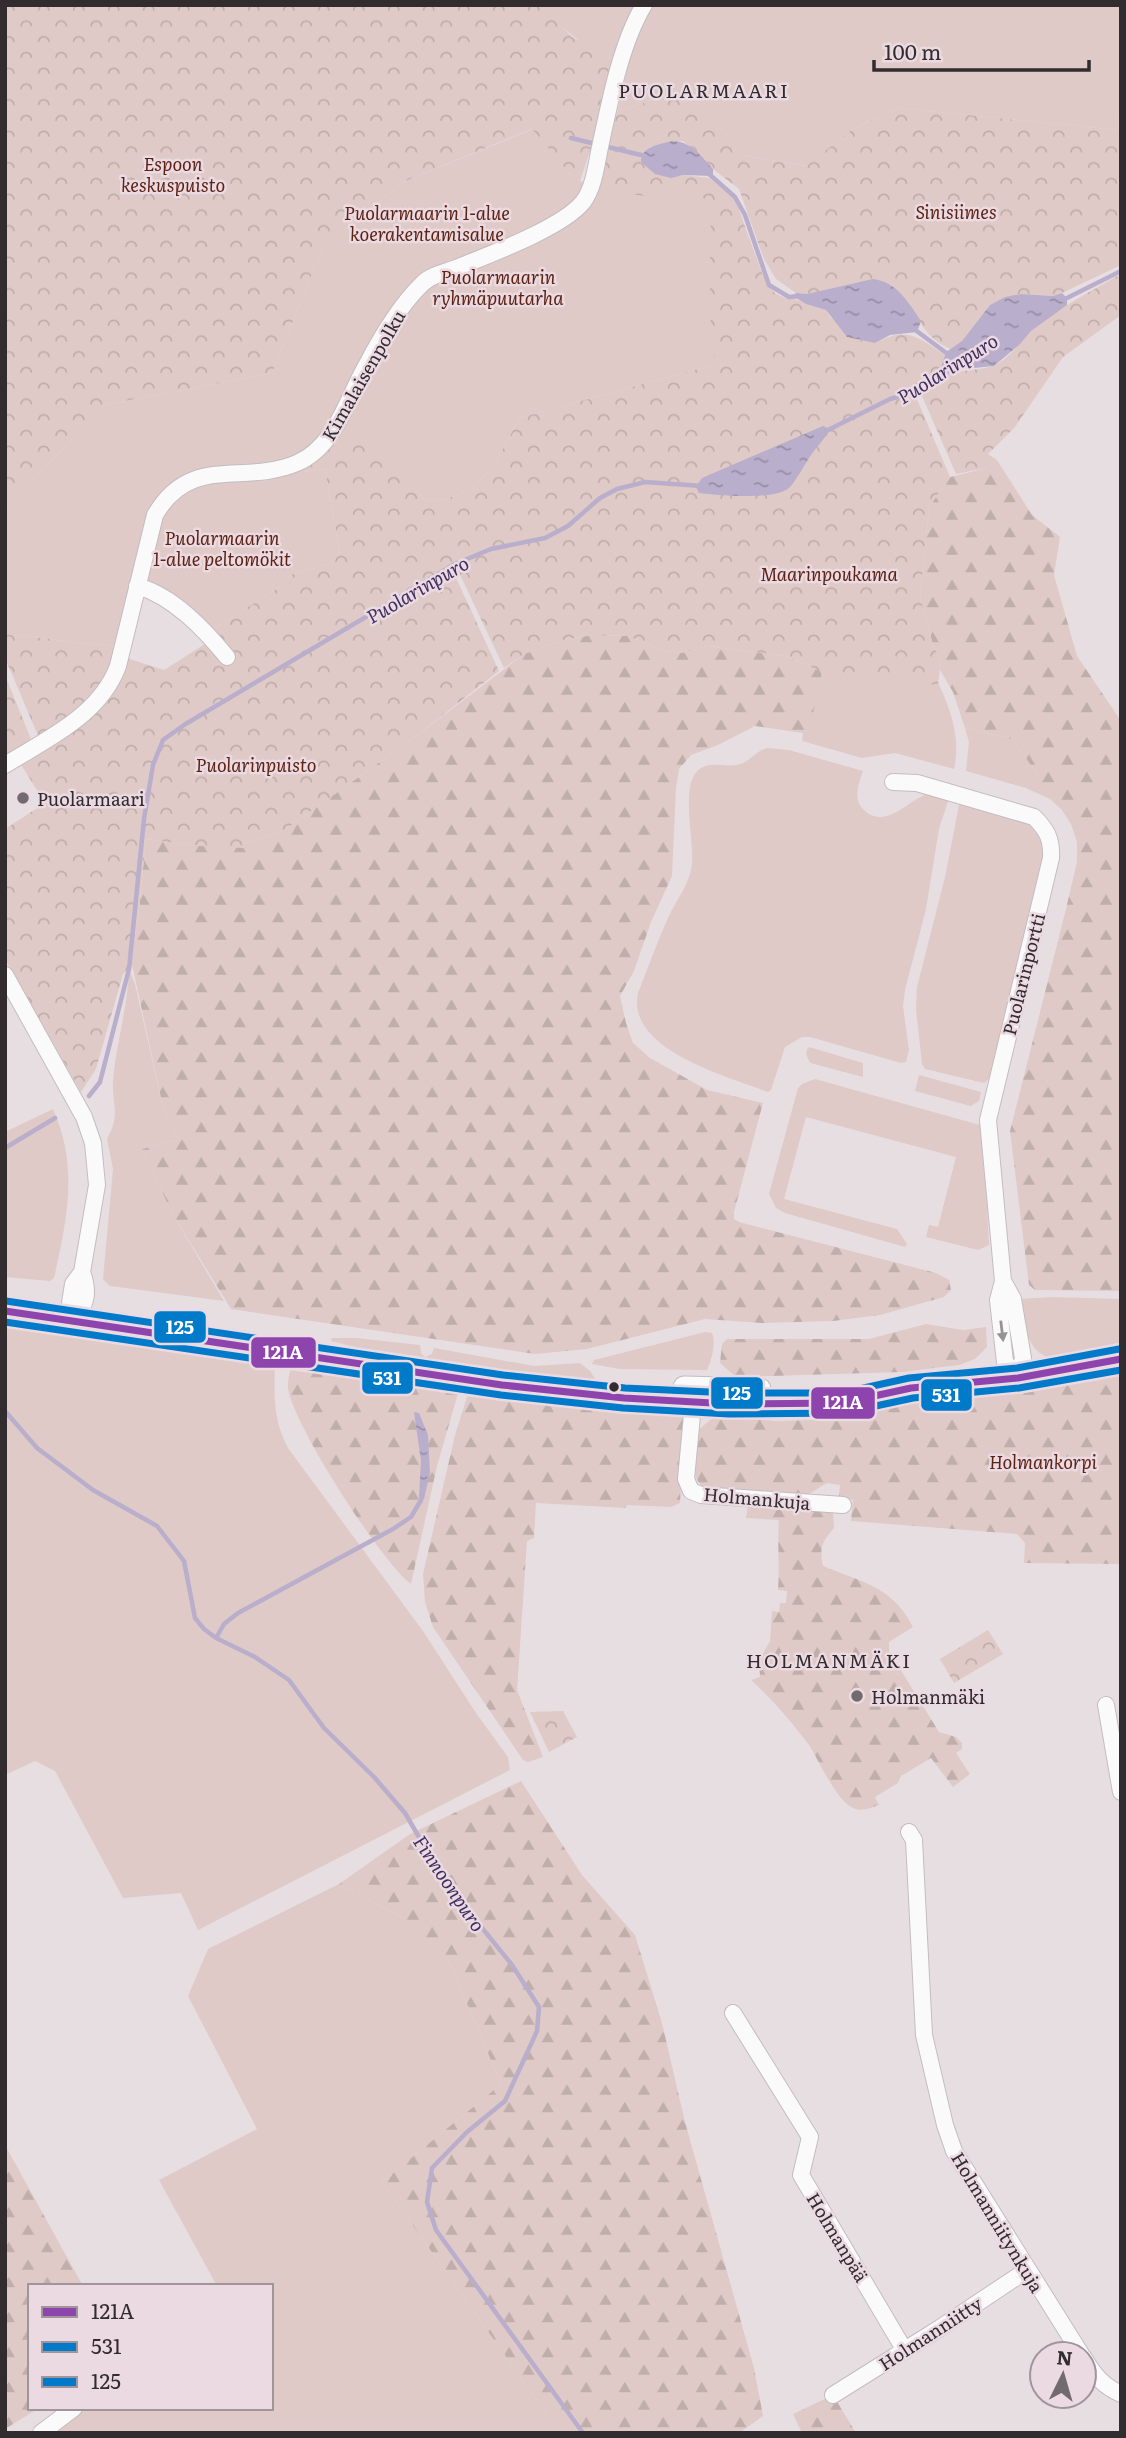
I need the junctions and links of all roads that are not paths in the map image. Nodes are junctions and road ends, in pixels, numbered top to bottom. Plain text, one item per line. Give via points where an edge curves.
1 (644, 5) edge
2 (137, 586) junction
3 (228, 657) dead end
4 (5, 765) edge
5 (893, 782) dead end
6 (5, 975) edge
7 (5, 1311) edge
8 (75, 1320) junction
9 (1121, 1359) edge
10 (1018, 1378) junction
11 (694, 1395) junction
12 (843, 1505) dead end
13 (1106, 1705) dead end
14 (1121, 1793) edge
15 (909, 1832) dead end
16 (733, 2013) dead end
17 (1027, 2270) junction
18 (1072, 2340) edge
19 (905, 2351) junction
20 (1098, 2379) edge
21 (1121, 2394) edge
22 (833, 2395) dead end
23 (72, 2410) edge
24 (41, 2433) edge

1 - 2 street, Kimalaisenpolku via 633,23 587,194 565,219 425,281 405,302 330,436 300,462 262,472 206,475 177,486 155,514
2 - 3 street via 171,604
2 - 4 street, Kimalaisenpolku via 112,683 91,709
5 - 10 street, Puolarinportti via 917,783 1034,817 1046,830 1051,845 988,1120 1003,1281 1013,1299 1023,1358
6 - 8 street via 84,1117 93,1143 97,1185 82,1272 88,1286 85,1305
7 - 8 main road
8 - 11 main road via 502,1385 624,1398
9 - 10 main road
10 - 11 main road via 911,1388 842,1402
11 - 12 street, Holmankuja via 687,1479 691,1491
13 - 14 street
15 - 17 street, Holmanniitynkuja via 914,1840 924,2035 945,2125 954,2151
16 - 19 street, Holmanpää via 810,2137 801,2175
17 - 18 street, Holmanniitynkuja
17 - 19 street, Holmanniitty
19 - 22 street, Holmanniitty
20 - 21 street
23 - 24 street

